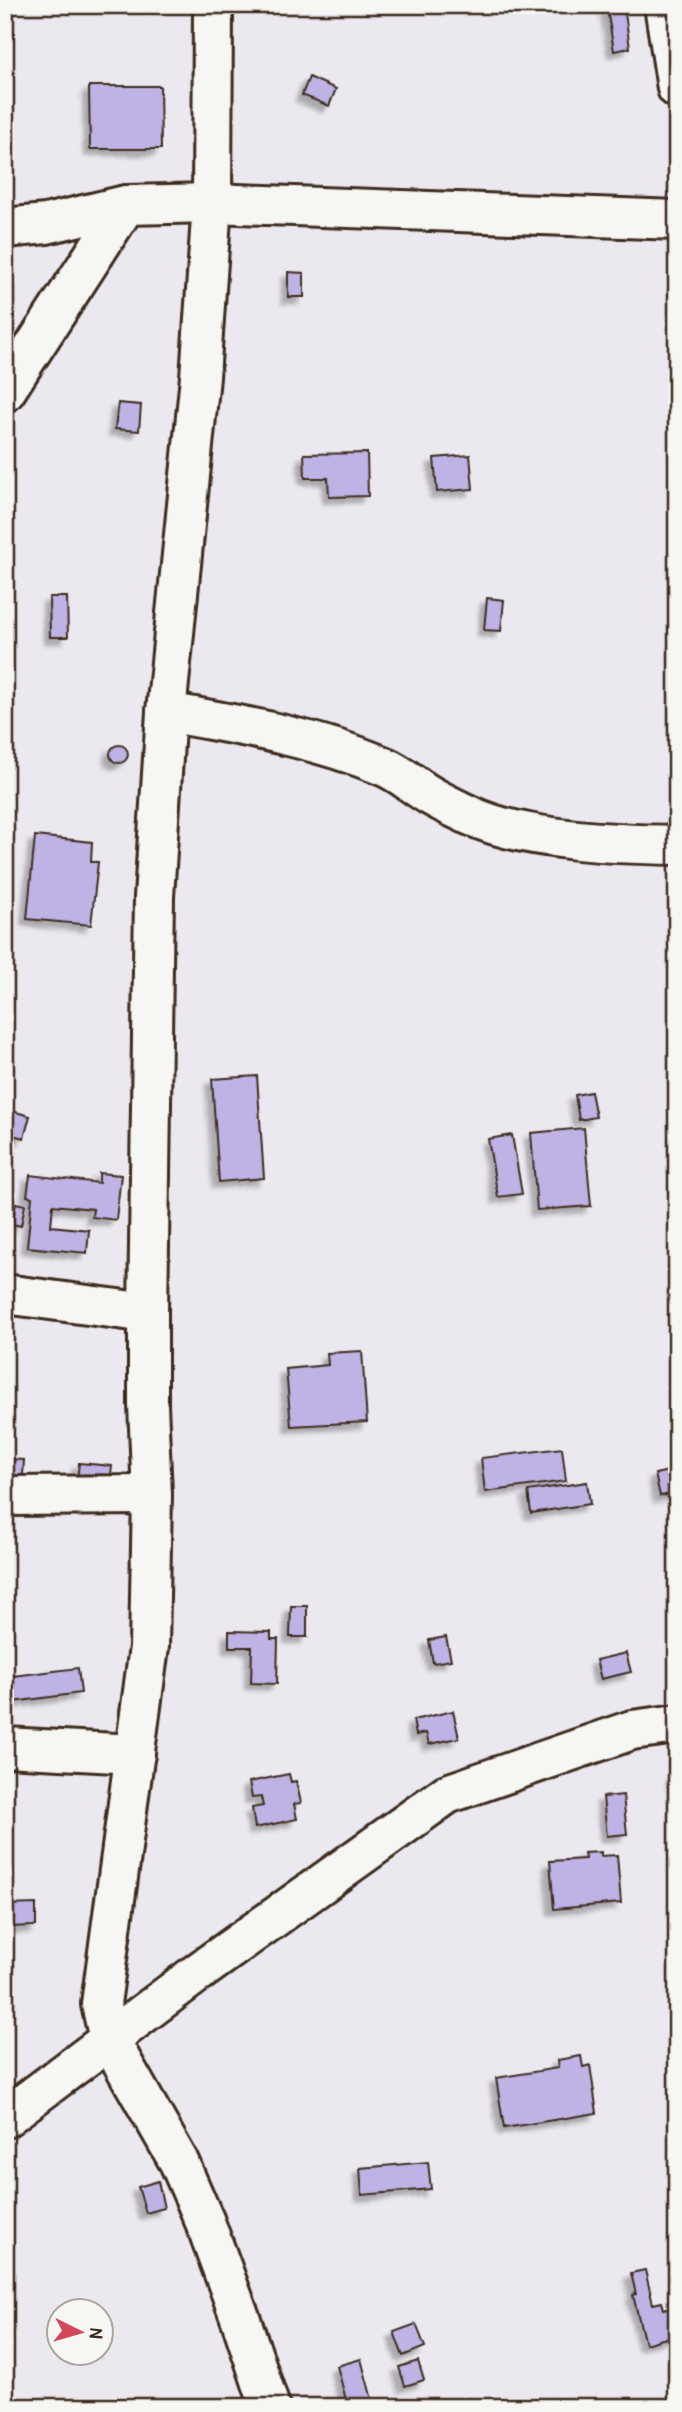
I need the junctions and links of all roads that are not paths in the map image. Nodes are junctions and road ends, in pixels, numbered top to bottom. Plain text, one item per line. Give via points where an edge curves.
1 (213, 5) edge
2 (664, 5) edge
3 (677, 88) edge
4 (212, 203) junction
5 (126, 205) junction
6 (677, 220) edge
7 (5, 228) edge
8 (5, 392) edge
9 (166, 712) junction
10 (677, 845) edge
11 (5, 1294) edge
12 (148, 1313) junction
13 (152, 1495) junction
14 (5, 1496) edge
15 (677, 1724) edge
16 (5, 1747) edge
17 (135, 1754) junction
18 (109, 2039) junction
19 (5, 2118) edge
20 (270, 2407) edge

1 - 4 street
2 - 3 street
4 - 5 street
4 - 6 street
4 - 9 street via 200,377
5 - 7 street via 46,224
5 - 8 street
9 - 10 street via 318,743 386,767 474,818 518,831 591,841
9 - 12 street via 155,897
11 - 12 street
12 - 13 street
13 - 14 street
13 - 17 street via 149,1647
15 - 18 street via 632,1730 447,1794
16 - 17 street
17 - 18 street via 101,2004
18 - 19 street
18 - 20 street via 184,2174

